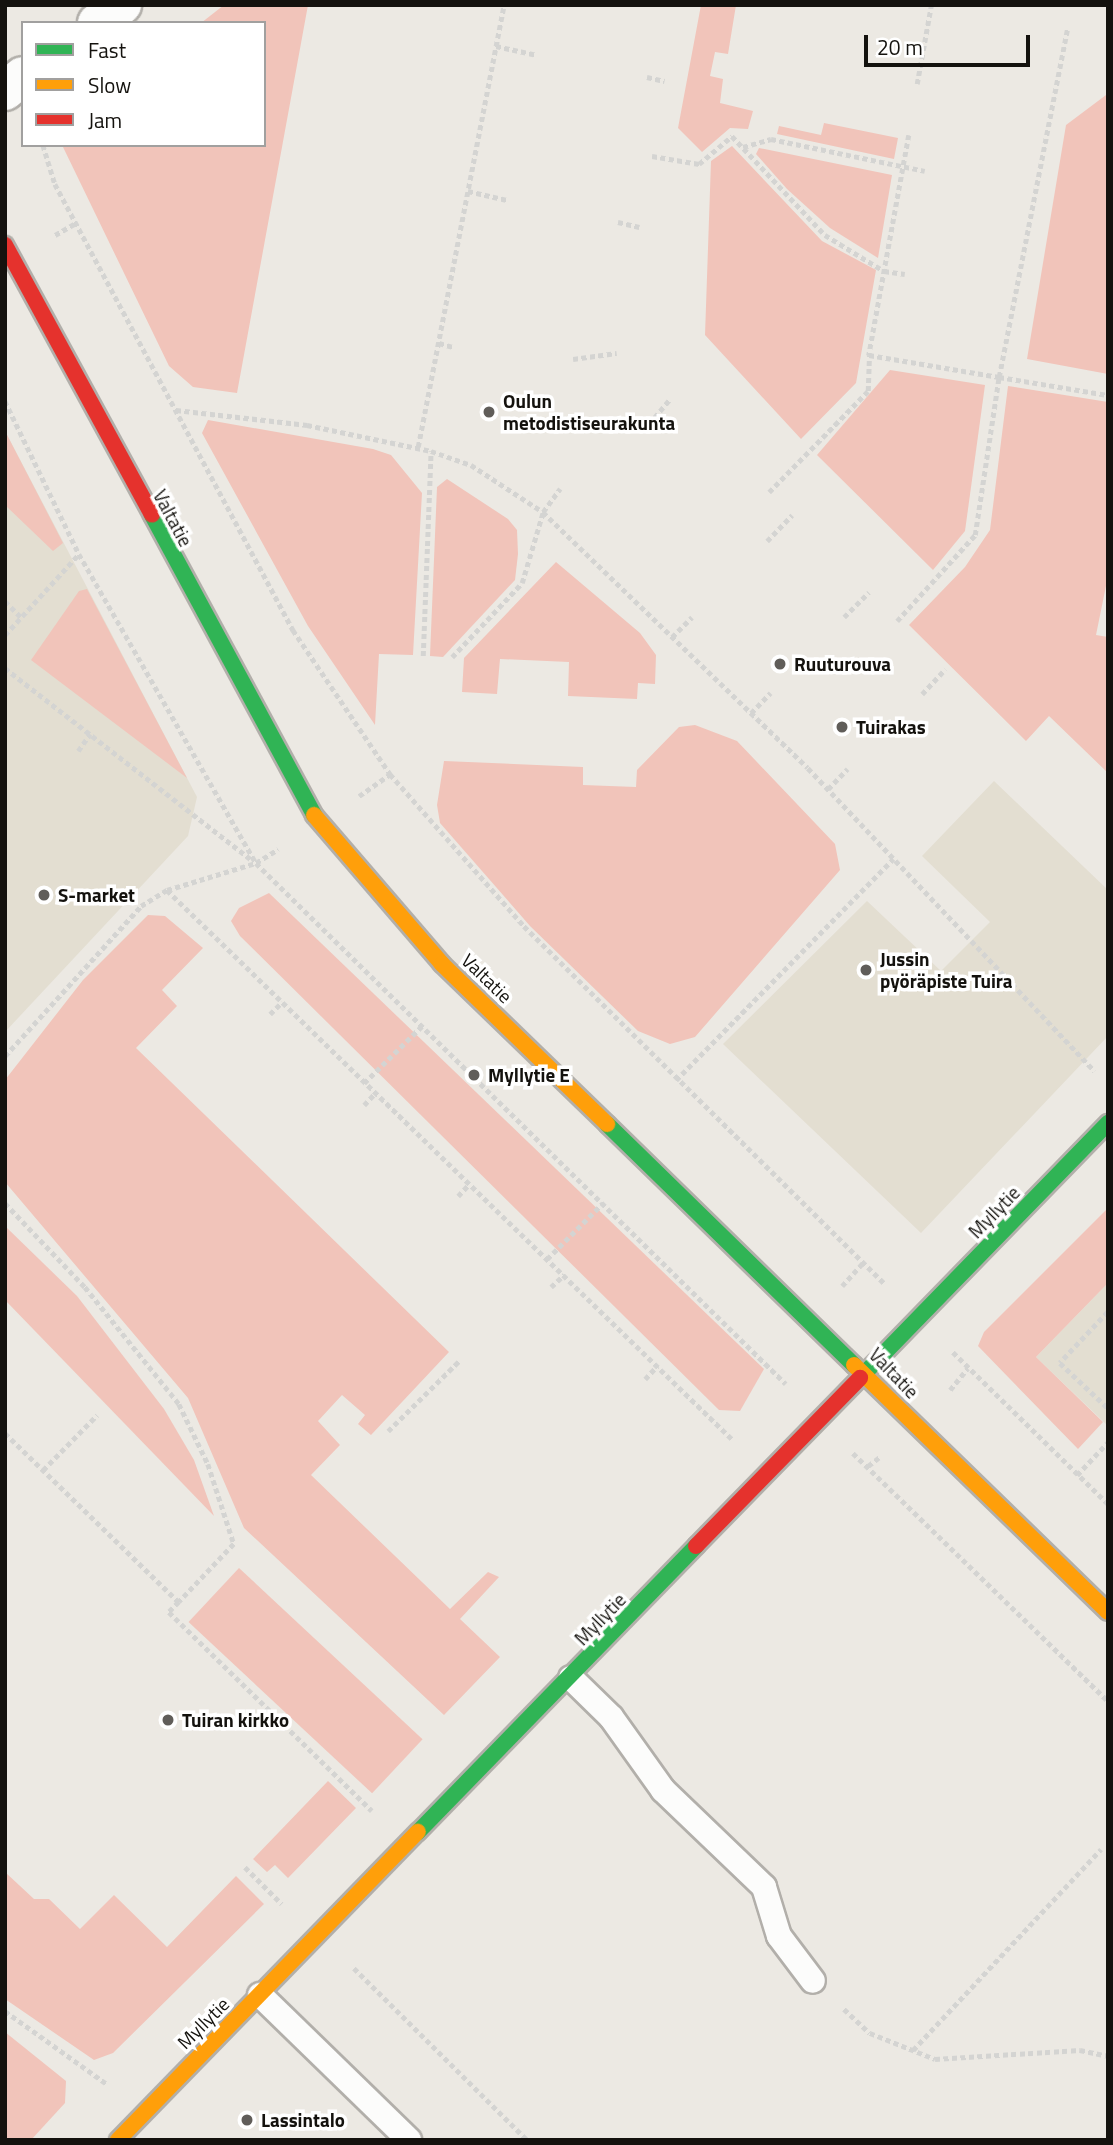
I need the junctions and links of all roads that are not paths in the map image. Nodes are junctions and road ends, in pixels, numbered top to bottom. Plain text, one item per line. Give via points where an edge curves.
1 (122, 5) edge
2 (100, 21) edge
3 (21, 78) edge
4 (5, 91) edge
5 (5, 244) edge
6 (1108, 1123) edge
7 (868, 1376) junction
8 (1108, 1612) edge
9 (571, 1678) junction
10 (813, 1981) road end
11 (260, 1995) junction
12 (118, 2140) edge
13 (409, 2140) edge

1 - 2 street
3 - 4 street
5 - 7 street, Valtatie via 319,824 442,964
6 - 7 street, Myllytie
7 - 8 street, Valtatie
7 - 9 street, Myllytie
9 - 10 lane via 611,1717 663,1790 764,1887 779,1936
9 - 11 street, Myllytie
11 - 12 street, Myllytie
11 - 13 lane

